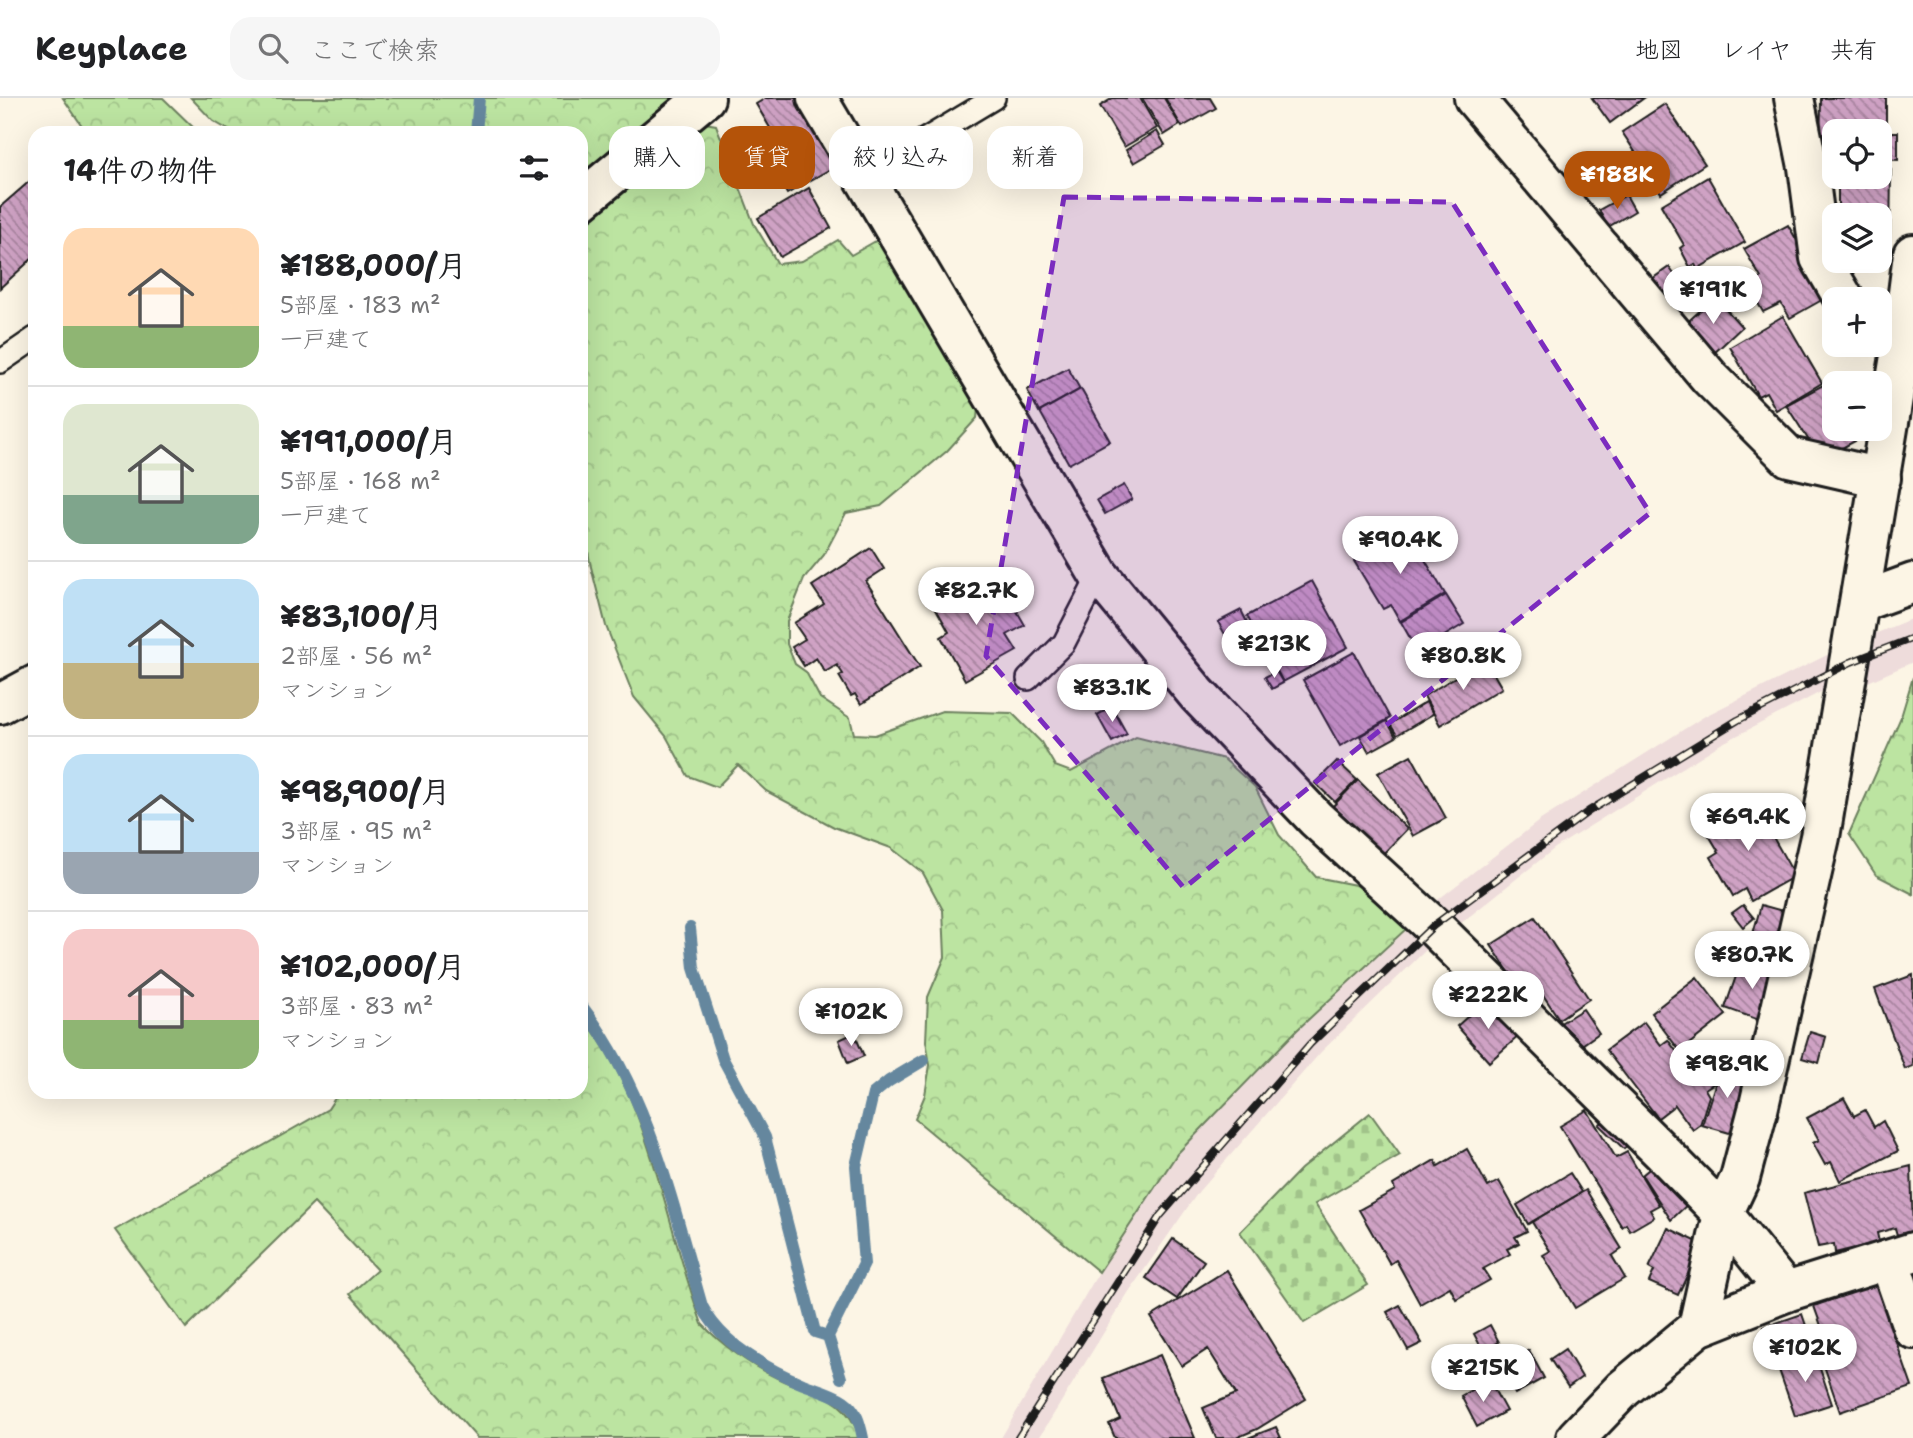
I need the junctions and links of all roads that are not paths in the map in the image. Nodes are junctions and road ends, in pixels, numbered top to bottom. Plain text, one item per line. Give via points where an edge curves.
1 (705, 98) edge
2 (817, 98) edge
3 (994, 98) edge
4 (1474, 98) edge
5 (1794, 98) edge
6 (834, 126) edge
7 (947, 126) edge
8 (873, 189) edge
9 (588, 195) edge
10 (1913, 254) edge
11 (1837, 287) edge
12 (1892, 338) edge
13 (28, 343) edge
14 (1889, 357) edge
15 (0, 362) edge
16 (1881, 478) junction
17 (1099, 575) junction
18 (1913, 583) edge
19 (1861, 602) junction
20 (1028, 679) dead end
21 (28, 689) edge
22 (0, 704) edge
23 (1723, 1214) junction
24 (1901, 1256) edge
25 (1786, 1292) junction
26 (1698, 1327) junction
27 (1913, 1329) edge
28 (1576, 1438) edge

1 - 9 street
2 - 6 street
3 - 7 lane
4 - 16 street via 1710,378 1789,457
5 - 11 street via 1820,258
8 - 17 street
10 - 12 street
13 - 15 lane
14 - 16 street
16 - 19 street
17 - 20 lane via 1064,643
17 - 23 street via 1198,694 1316,819 1433,926
18 - 19 street
19 - 23 street via 1820,837 1758,1110 1740,1178
21 - 22 street
23 - 25 street
23 - 26 street
24 - 25 street
24 - 27 street
25 - 26 street
26 - 28 street via 1623,1390

